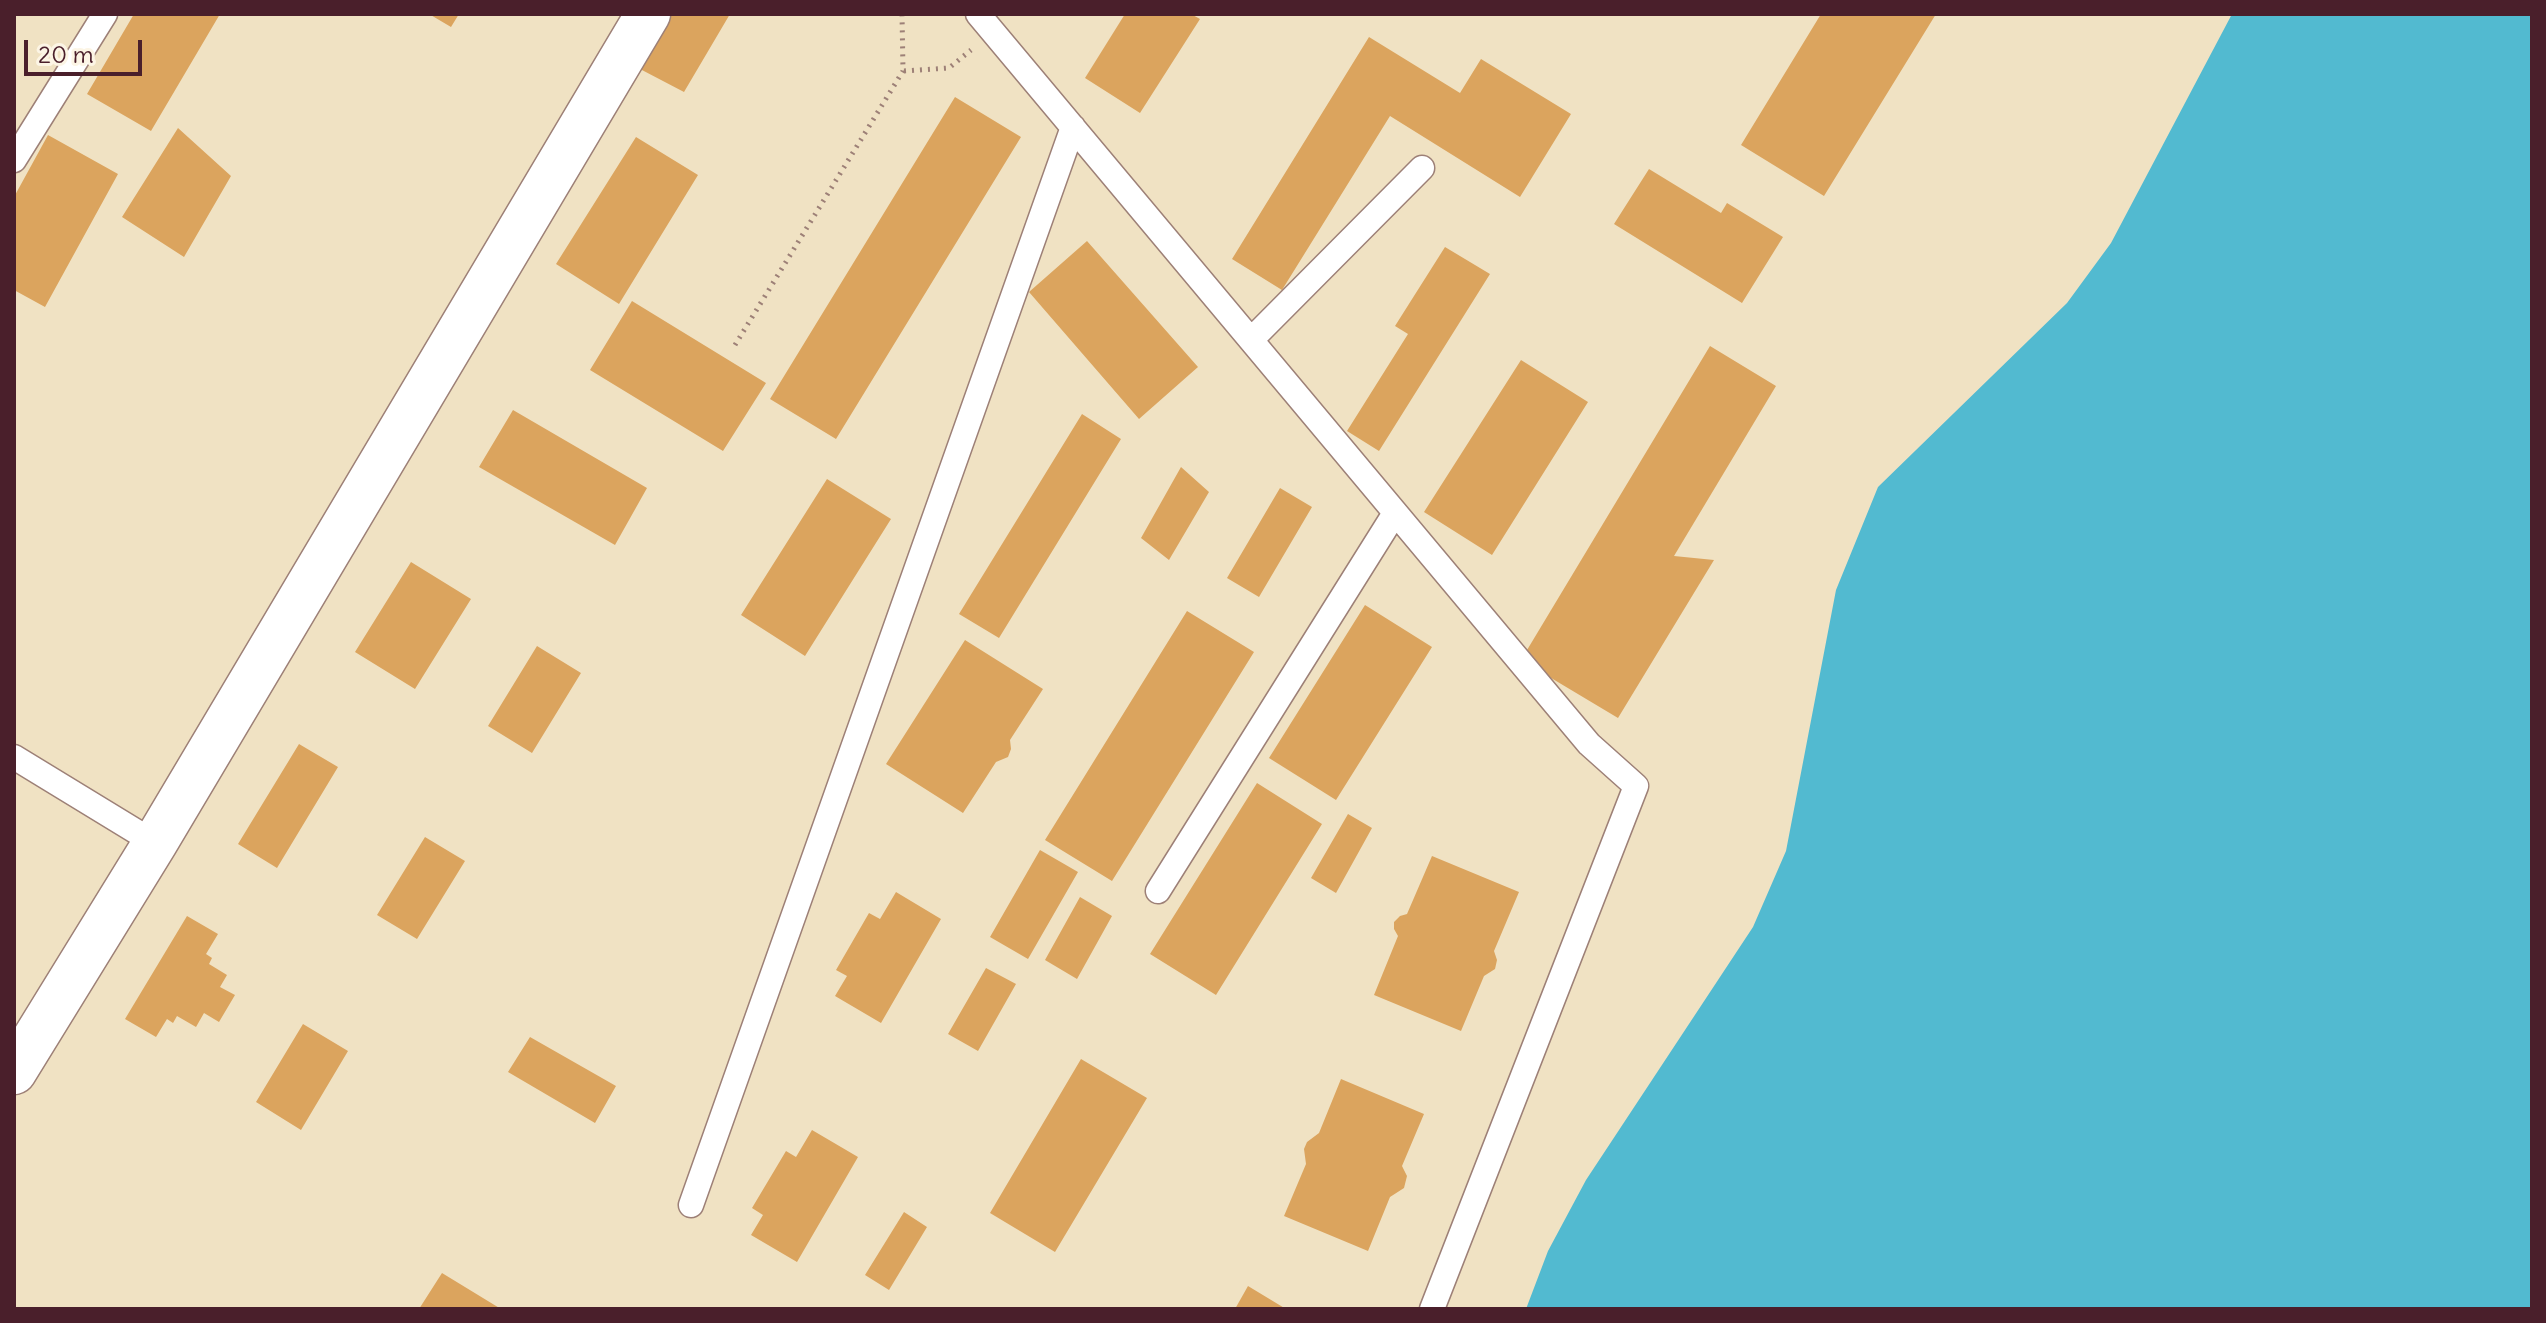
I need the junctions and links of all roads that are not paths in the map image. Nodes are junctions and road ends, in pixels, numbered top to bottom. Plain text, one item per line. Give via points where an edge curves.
1 (105, 14) edge
2 (648, 14) edge
3 (978, 14) edge
4 (1073, 127) junction
5 (14, 160) edge
6 (1422, 168) dead end
7 (1251, 340) junction
8 (1395, 513) junction
9 (14, 757) edge
10 (155, 843) junction
11 (1158, 891) dead end
12 (14, 1072) edge
13 (691, 1205) dead end
14 (1432, 1309) edge

1 - 5 lane
2 - 10 street
3 - 4 lane
4 - 7 lane
4 - 13 lane
6 - 7 lane
7 - 8 lane
8 - 11 lane
8 - 14 lane via 1589,744 1636,786
9 - 10 lane
10 - 12 street

